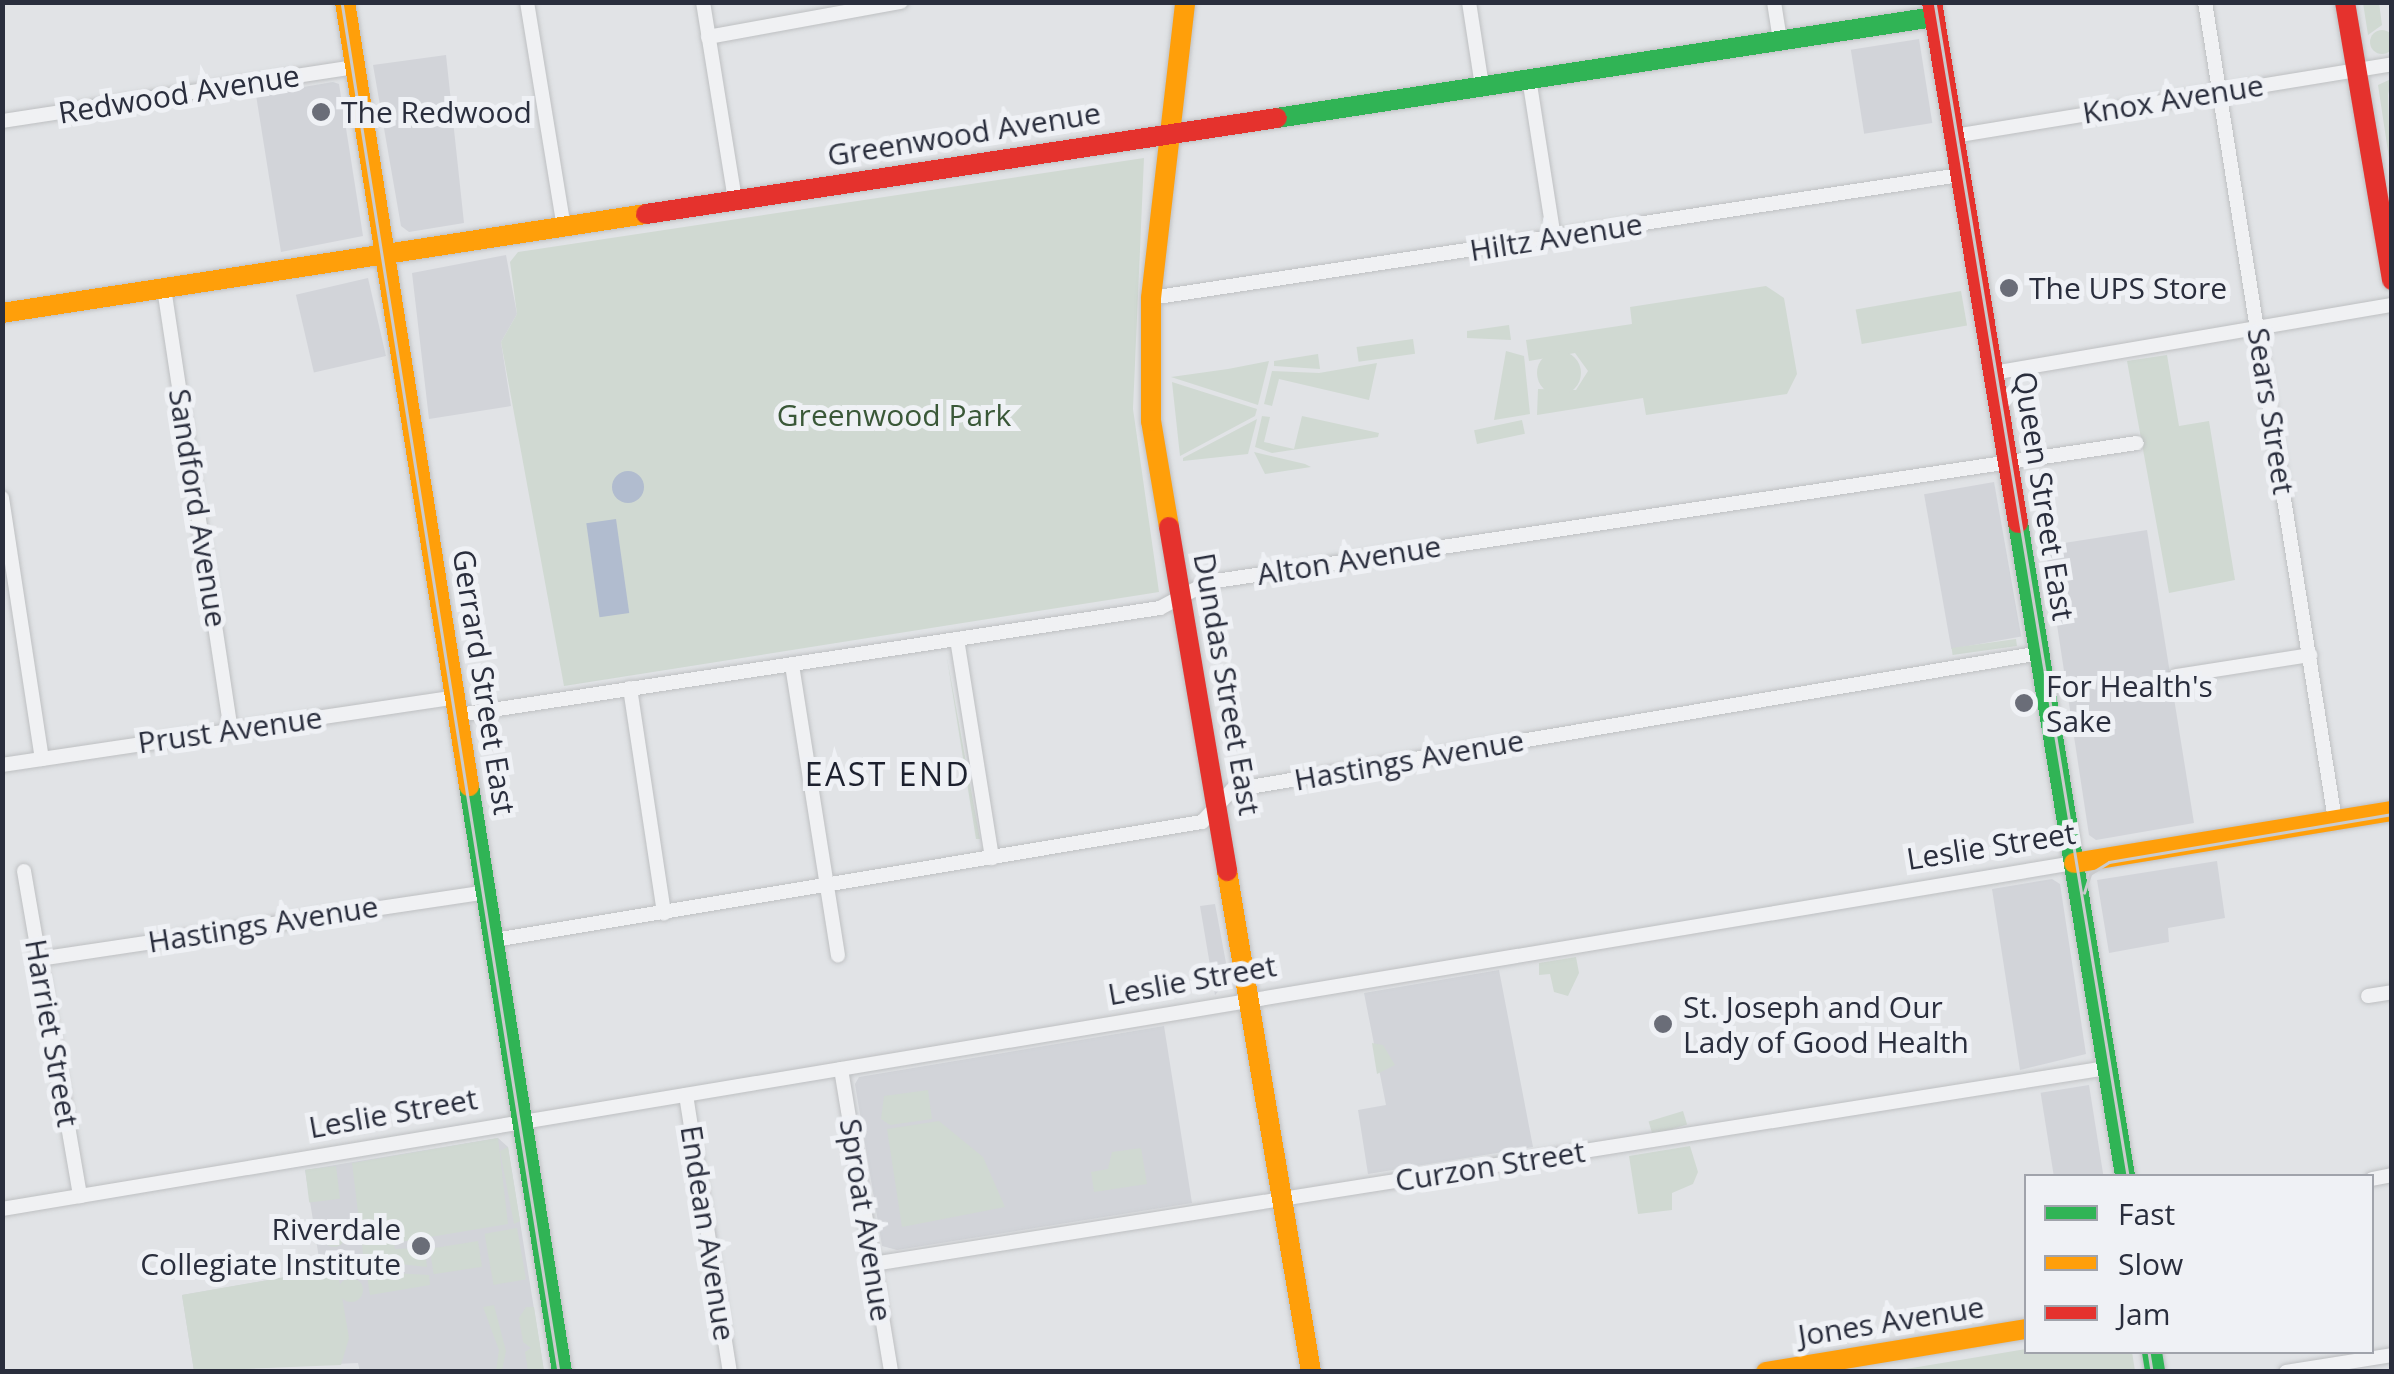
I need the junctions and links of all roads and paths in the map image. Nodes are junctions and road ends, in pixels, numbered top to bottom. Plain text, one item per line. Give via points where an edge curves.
1 (346, 2) edge
2 (527, 2) edge
3 (703, 2) edge
4 (901, 2) edge
5 (1185, 2) edge
6 (1469, 2) edge
7 (1774, 2) edge
8 (2205, 2) edge
9 (2345, 2) edge
10 (1933, 10) edge
11 (708, 37) junction
12 (1780, 39) junction
13 (2392, 64) edge
14 (356, 66) junction
15 (2356, 70) junction
16 (1529, 78) junction
17 (1482, 86) junction
18 (2220, 90) junction
19 (2, 121) edge
20 (1170, 133) junction
21 (1954, 136) junction
22 (1960, 174) junction
23 (735, 199) junction
24 (564, 228) junction
25 (1554, 238) junction
26 (386, 253) junction
27 (2392, 280) edge
28 (164, 288) junction
29 (1151, 298) junction
30 (2392, 306) edge
31 (2, 313) edge
32 (2258, 329) junction
33 (1993, 372) junction
34 (2137, 442) dead end
35 (2008, 460) junction
36 (2, 498) edge
37 (1182, 595) junction
38 (957, 639) junction
39 (2040, 653) junction
40 (2310, 655) junction
41 (792, 665) junction
42 (2176, 676) dead end
43 (630, 688) junction
44 (458, 706) junction
45 (231, 729) junction
46 (42, 760) junction
47 (2, 765) edge
48 (1217, 806) junction
49 (2392, 811) edge
50 (2335, 820) junction
51 (992, 858) junction
52 (2074, 862) junction
53 (24, 871) dead end
54 (827, 885) junction
55 (487, 892) junction
56 (664, 913) junction
57 (494, 940) junction
58 (838, 955) dead end
59 (39, 958) junction
60 (2392, 992) edge
61 (2368, 996) dead end
62 (1251, 1000) junction
63 (2107, 1068) junction
64 (841, 1069) junction
65 (686, 1095) junction
66 (522, 1122) junction
67 (2125, 1174) edge
68 (80, 1196) junction
69 (1284, 1197) junction
70 (2, 1210) edge
71 (873, 1264) junction
72 (2024, 1330) edge
73 (2392, 1355) edge
74 (562, 1372) edge
75 (730, 1372) edge
76 (891, 1372) edge
77 (1312, 1372) edge
78 (1766, 1372) edge
79 (2286, 1372) edge

1 - 14 street, Gerrard Street East
2 - 24 street
3 - 11 street
4 - 11 street
5 - 20 street, Dundas Street East
6 - 17 street
7 - 12 street
8 - 18 street, Sears Street
9 - 15 street
10 - 12 street, Greenwood Avenue
10 - 21 street, Queen Street East
11 - 23 street
12 - 16 street, Greenwood Avenue
13 - 15 street, Knox Avenue
14 - 19 street, Redwood Avenue
14 - 26 street, Gerrard Street East
15 - 18 street, Knox Avenue
15 - 27 street
16 - 17 street, Greenwood Avenue
16 - 25 street
17 - 20 street, Greenwood Avenue
18 - 21 street, Knox Avenue
18 - 32 street, Sears Street
20 - 23 street, Greenwood Avenue
20 - 29 street, Dundas Street East
21 - 22 street, Queen Street East
22 - 25 street, Hiltz Avenue
22 - 33 street, Queen Street East
23 - 24 street, Greenwood Avenue
24 - 26 street, Greenwood Avenue
25 - 29 street, Hiltz Avenue
26 - 28 street, Greenwood Avenue
26 - 44 street, Gerrard Street East
28 - 31 street, Greenwood Avenue
28 - 45 street, Sandford Avenue
29 - 37 street, Dundas Street East via 1152,422
30 - 32 street
32 - 33 street
32 - 40 street, Sears Street
33 - 35 street, Queen Street East
34 - 35 street, Alton Avenue
35 - 37 street, Alton Avenue via 1210,582
35 - 39 street, Queen Street East
36 - 46 street
37 - 38 street, Alton Avenue via 1160,608
37 - 48 street, Dundas Street East
38 - 41 street, Alton Avenue
38 - 51 street
39 - 48 street, Hastings Avenue via 1232,790
39 - 52 street, Queen Street East
40 - 42 street
40 - 50 street, Sears Street
41 - 43 street, Alton Avenue
41 - 54 street
43 - 44 street, Alton Avenue
43 - 56 street
44 - 45 street, Prust Avenue
44 - 55 street, Gerrard Street East
45 - 46 street, Prust Avenue
46 - 47 street, Prust Avenue
48 - 51 street, Hastings Avenue via 1202,822
48 - 62 street, Dundas Street East
49 - 50 street, Leslie Street
50 - 52 street, Leslie Street
51 - 54 street, Hastings Avenue
52 - 62 street, Leslie Street
52 - 63 street, Queen Street East
53 - 59 street, Harriet Street
54 - 56 street, Hastings Avenue
54 - 58 street
55 - 57 street, Gerrard Street East
55 - 59 street, Hastings Avenue
56 - 57 street, Hastings Avenue
57 - 66 street, Gerrard Street East
59 - 68 street, Harriet Street
60 - 61 street
62 - 64 street, Leslie Street
62 - 69 street, Dundas Street East
63 - 67 street, Queen Street East
63 - 69 street, Curzon Street
64 - 65 street, Leslie Street
64 - 71 street, Sproat Avenue
65 - 66 street, Leslie Street
65 - 75 street, Endean Avenue
66 - 68 street, Leslie Street
66 - 74 street, Gerrard Street East
68 - 70 street, Leslie Street
69 - 71 street, Curzon Street
69 - 77 street, Dundas Street East
71 - 76 street, Sproat Avenue
72 - 78 street, Jones Avenue
73 - 79 street

